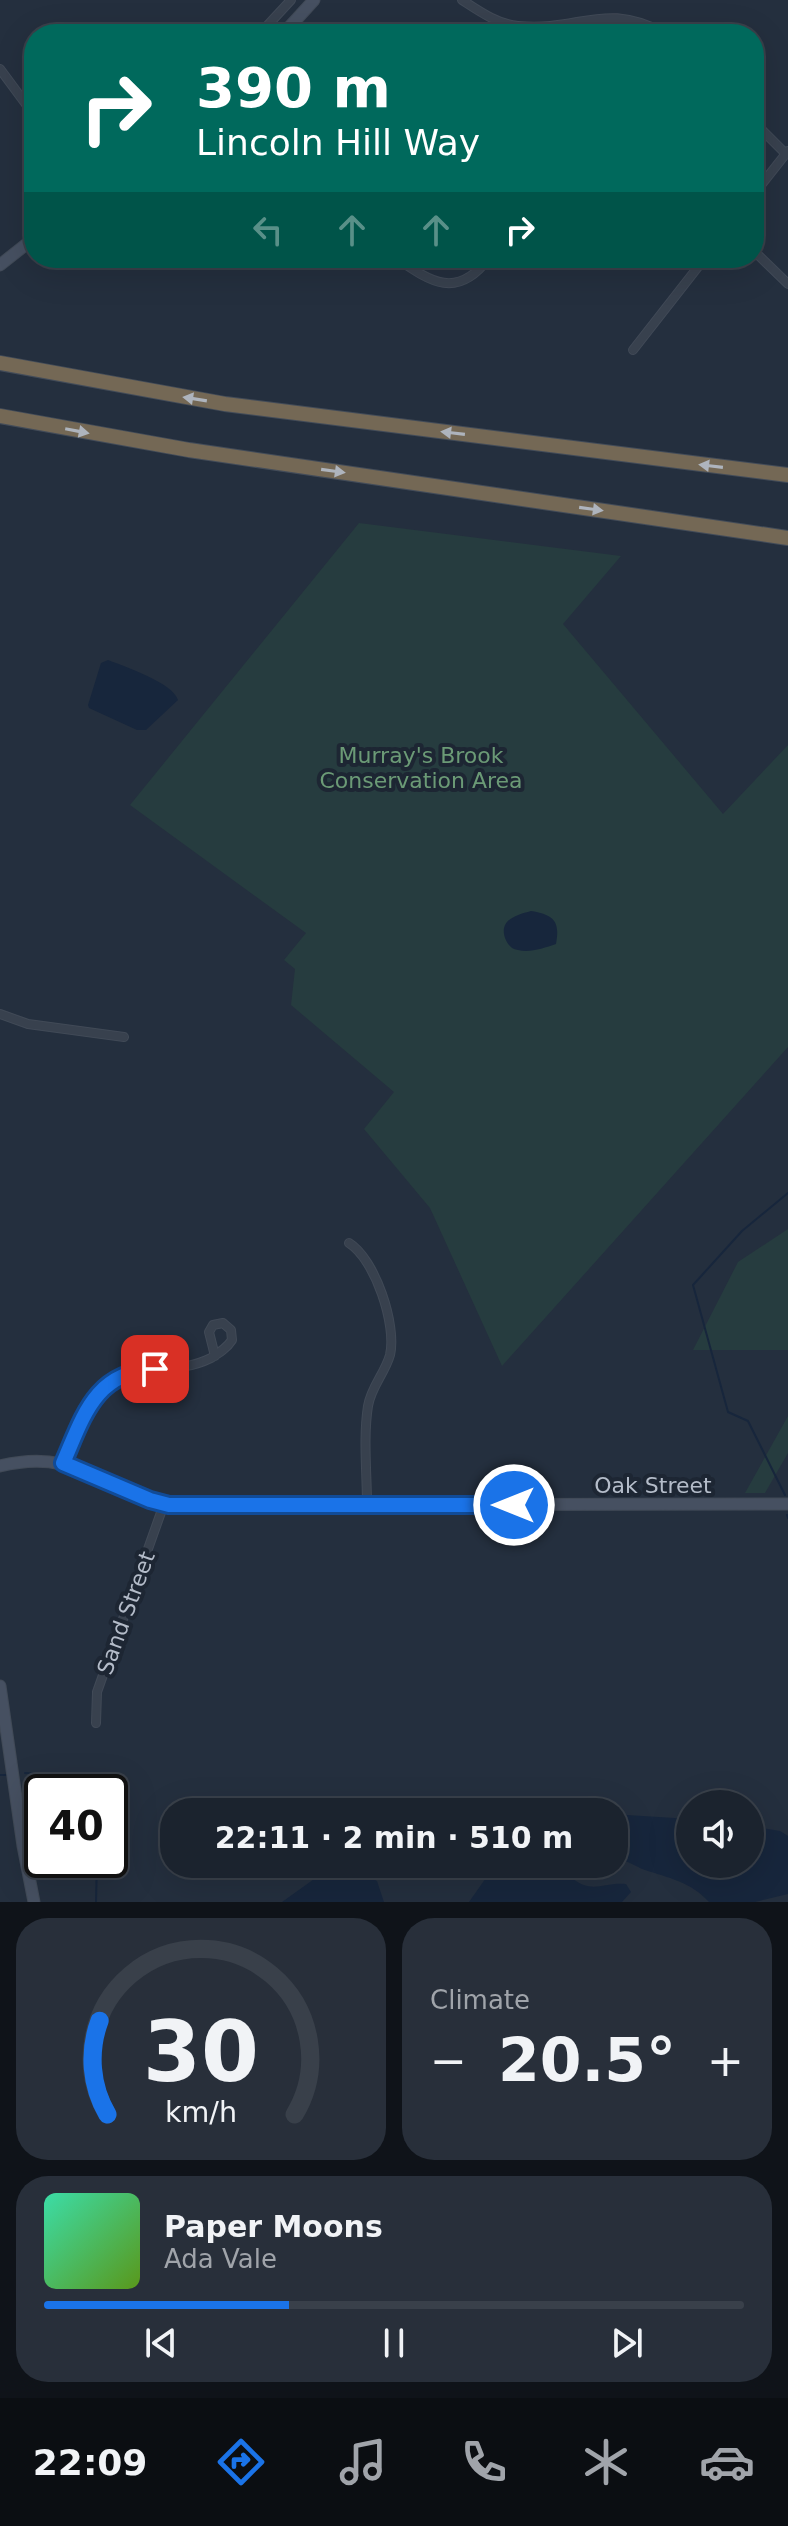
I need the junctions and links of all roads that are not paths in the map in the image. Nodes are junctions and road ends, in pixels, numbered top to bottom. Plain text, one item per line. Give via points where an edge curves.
1 (291, 0) edge
2 (314, 0) edge
3 (462, 0) edge
4 (269, 24) edge
5 (292, 24) edge
6 (508, 24) edge
7 (550, 24) edge
8 (655, 24) edge
9 (0, 69) edge
10 (24, 101) edge
11 (764, 131) edge
12 (787, 152) edge
13 (764, 181) edge
14 (24, 246) edge
15 (764, 261) edge
16 (0, 265) edge
17 (411, 268) edge
18 (480, 268) edge
19 (697, 268) edge
20 (788, 284) edge
21 (633, 350) dead end
22 (0, 363) edge
23 (0, 416) edge
24 (788, 475) edge
25 (788, 538) edge
26 (0, 1014) edge
27 (124, 1037) dead end
28 (349, 1243) dead end
29 (215, 1356) dead end
30 (63, 1463) junction
31 (0, 1466) edge
32 (164, 1504) junction
33 (788, 1504) edge
34 (367, 1505) junction
35 (0, 1686) edge
36 (96, 1723) dead end
37 (34, 1902) edge

1 - 4 street
2 - 5 street
3 - 6 street
7 - 8 street via 607,9 635,13
9 - 10 street
11 - 12 street
12 - 13 street
14 - 16 street
15 - 20 street
17 - 18 street via 427,279 451,283
19 - 21 street
24 -> 22 highway via 253,408
23 -> 25 highway via 189,450
26 - 27 street via 28,1024
28 - 34 street via 364,1256 392,1330 389,1358 368,1404
29 - 30 street via 192,1367 140,1370 111,1381 90,1404
30 - 31 street, Oak Street via 30,1460
30 - 32 street, Oak Street
32 - 34 street, Oak Street
32 - 36 street, Sand Street via 97,1692
33 - 34 street, Oak Street
35 - 37 street

